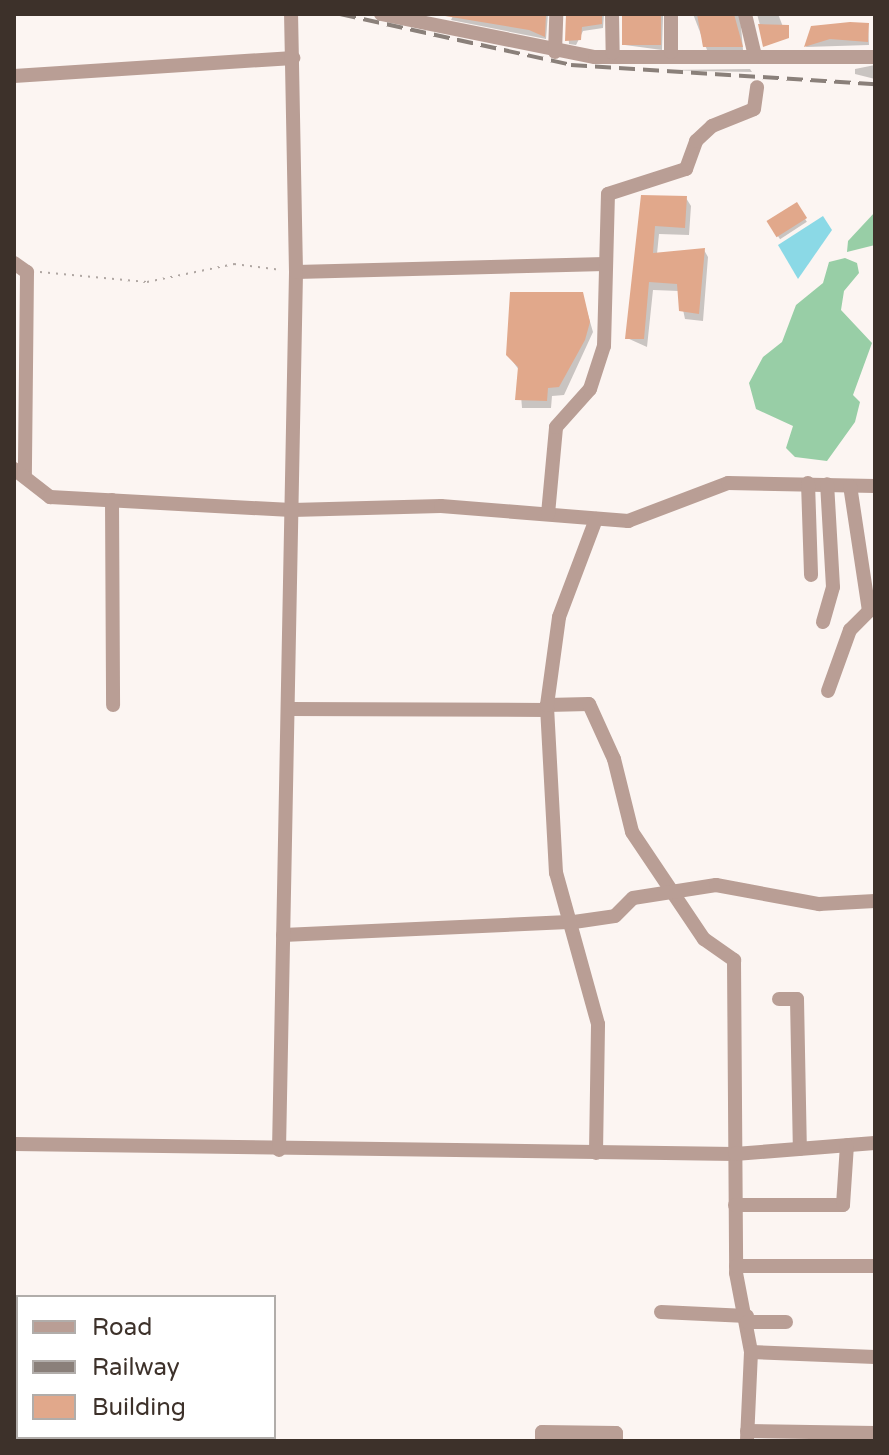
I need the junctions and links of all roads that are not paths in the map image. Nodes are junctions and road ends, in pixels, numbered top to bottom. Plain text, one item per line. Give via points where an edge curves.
1 (291, 14) edge
2 (381, 14) edge
3 (556, 14) edge
4 (612, 14) edge
5 (671, 14) edge
6 (745, 14) edge
7 (555, 52) junction
8 (671, 52) junction
9 (613, 53) junction
10 (755, 56) junction
11 (875, 57) edge
12 (293, 58) junction
13 (14, 76) edge
14 (757, 87) dead end
15 (14, 263) edge
16 (605, 264) junction
17 (296, 272) junction
18 (20, 319) edge
19 (20, 472) edge
20 (808, 483) junction
21 (827, 484) junction
22 (850, 486) junction
23 (875, 486) edge
24 (112, 500) junction
25 (292, 510) junction
26 (548, 514) junction
27 (596, 519) junction
28 (811, 575) dead end
29 (823, 622) dead end
30 (828, 691) dead end
31 (113, 705) dead end
32 (547, 708) junction
33 (288, 709) junction
34 (675, 893) junction
35 (875, 901) edge
36 (574, 922) junction
37 (283, 935) junction
38 (779, 999) dead end
39 (875, 1143) edge
40 (14, 1144) edge
41 (847, 1145) junction
42 (800, 1149) junction
43 (279, 1150) junction
44 (596, 1153) junction
45 (735, 1154) junction
46 (735, 1205) junction
47 (736, 1266) junction
48 (875, 1266) edge
49 (661, 1312) dead end
50 (747, 1319) junction
51 (786, 1322) dead end
52 (751, 1352) junction
53 (875, 1357) edge
54 (875, 1433) edge
55 (747, 1436) edge
56 (542, 1441) edge
57 (616, 1441) edge

1 - 12 street
2 - 7 street
3 - 7 street
4 - 9 street
5 - 8 street
6 - 10 street
7 - 9 street
8 - 9 street
8 - 10 street
10 - 11 street
12 - 13 street
12 - 17 street
14 - 16 street via 754,109 696,141 686,169 608,194
15 - 18 street via 27,272
16 - 17 street
16 - 26 street via 604,346 590,389 556,427
17 - 25 street
18 - 19 street
19 - 24 street via 50,497
20 - 21 street
20 - 27 street via 728,483 628,521
20 - 28 street
21 - 22 street
21 - 29 street via 833,587
22 - 23 street
22 - 30 street via 869,611 850,630
24 - 25 street
24 - 31 street
25 - 26 street via 441,506
25 - 33 street
26 - 27 street
27 - 32 street via 559,617
32 - 33 street
32 - 34 street via 589,704 614,759 632,832
32 - 36 street via 556,873
33 - 37 street
34 - 35 street via 716,885 775,899
34 - 36 street via 633,898 615,916
34 - 45 street via 704,939 734,960
36 - 37 street
36 - 44 street via 598,1024
37 - 43 street
38 - 42 street via 797,999
39 - 41 street
40 - 43 street
41 - 42 street
41 - 46 street via 843,1205
42 - 45 street
43 - 44 street
44 - 45 street
45 - 46 street
46 - 47 street
47 - 48 street
47 - 50 street
49 - 50 street
50 - 51 street
50 - 52 street
52 - 53 street
52 - 55 street
54 - 55 street
56 - 57 street via 542,1432 616,1433

